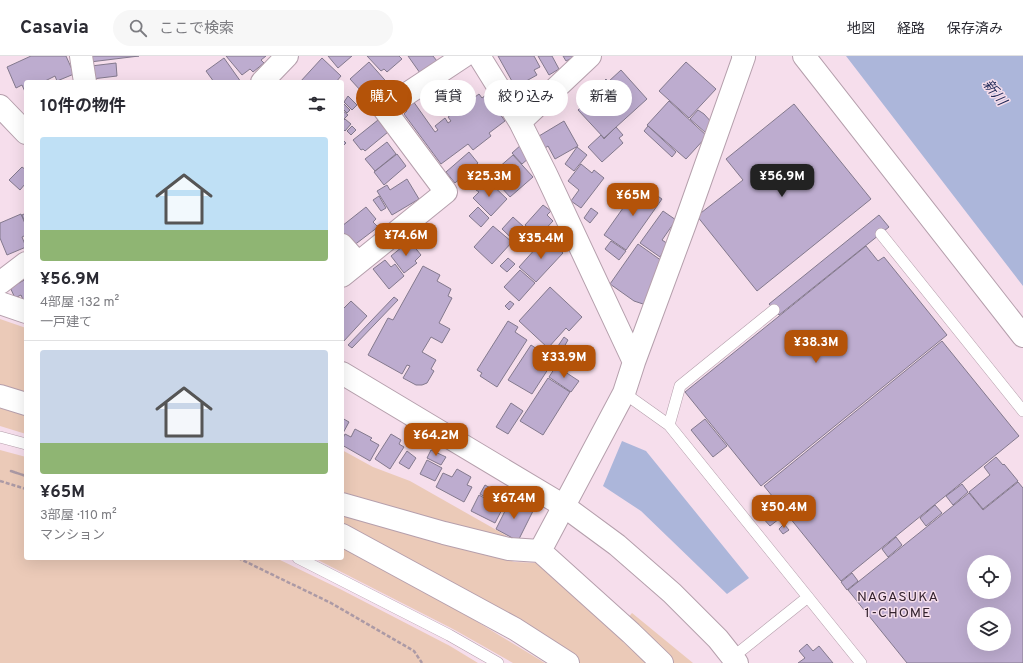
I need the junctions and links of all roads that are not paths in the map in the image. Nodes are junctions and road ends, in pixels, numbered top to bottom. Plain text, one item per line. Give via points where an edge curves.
1 (81, 56) edge
2 (287, 56) edge
3 (464, 56) edge
4 (479, 56) edge
5 (743, 56) edge
6 (804, 56) edge
7 (586, 57) edge
8 (85, 80) edge
9 (264, 80) edge
10 (0, 106) edge
11 (520, 122) junction
12 (24, 131) edge
13 (881, 234) dead end
14 (344, 251) edge
15 (24, 265) edge
16 (350, 269) edge
17 (0, 283) edge
18 (0, 303) edge
19 (774, 310) dead end
20 (24, 311) edge
21 (1023, 336) edge
22 (634, 362) junction
23 (344, 374) edge
24 (624, 393) junction
25 (0, 396) edge
26 (24, 403) edge
27 (1023, 411) edge
28 (669, 425) junction
29 (0, 437) edge
30 (24, 443) edge
31 (344, 505) edge
32 (564, 506) junction
33 (344, 536) edge
34 (540, 551) junction
35 (302, 560) edge
36 (808, 596) junction
37 (735, 660) edge
38 (498, 663) edge
39 (568, 663) edge
40 (662, 663) edge
41 (861, 663) edge

1 - 8 street
2 - 9 street
3 - 16 street via 384,109 446,192
4 - 11 street
5 - 22 street
6 - 21 street
7 - 11 street
10 - 12 street
11 - 22 street
13 - 27 lane
14 - 16 street
15 - 17 street
18 - 20 street
19 - 28 lane via 680,386
22 - 24 street
23 - 32 street
24 - 28 lane
24 - 32 street
25 - 26 street
28 - 36 lane
29 - 30 lane
31 - 34 street via 509,549
32 - 34 street
32 - 37 street via 618,544 672,593
33 - 39 street via 515,629
34 - 40 street
35 - 38 lane via 449,635
36 - 37 lane
36 - 41 lane

